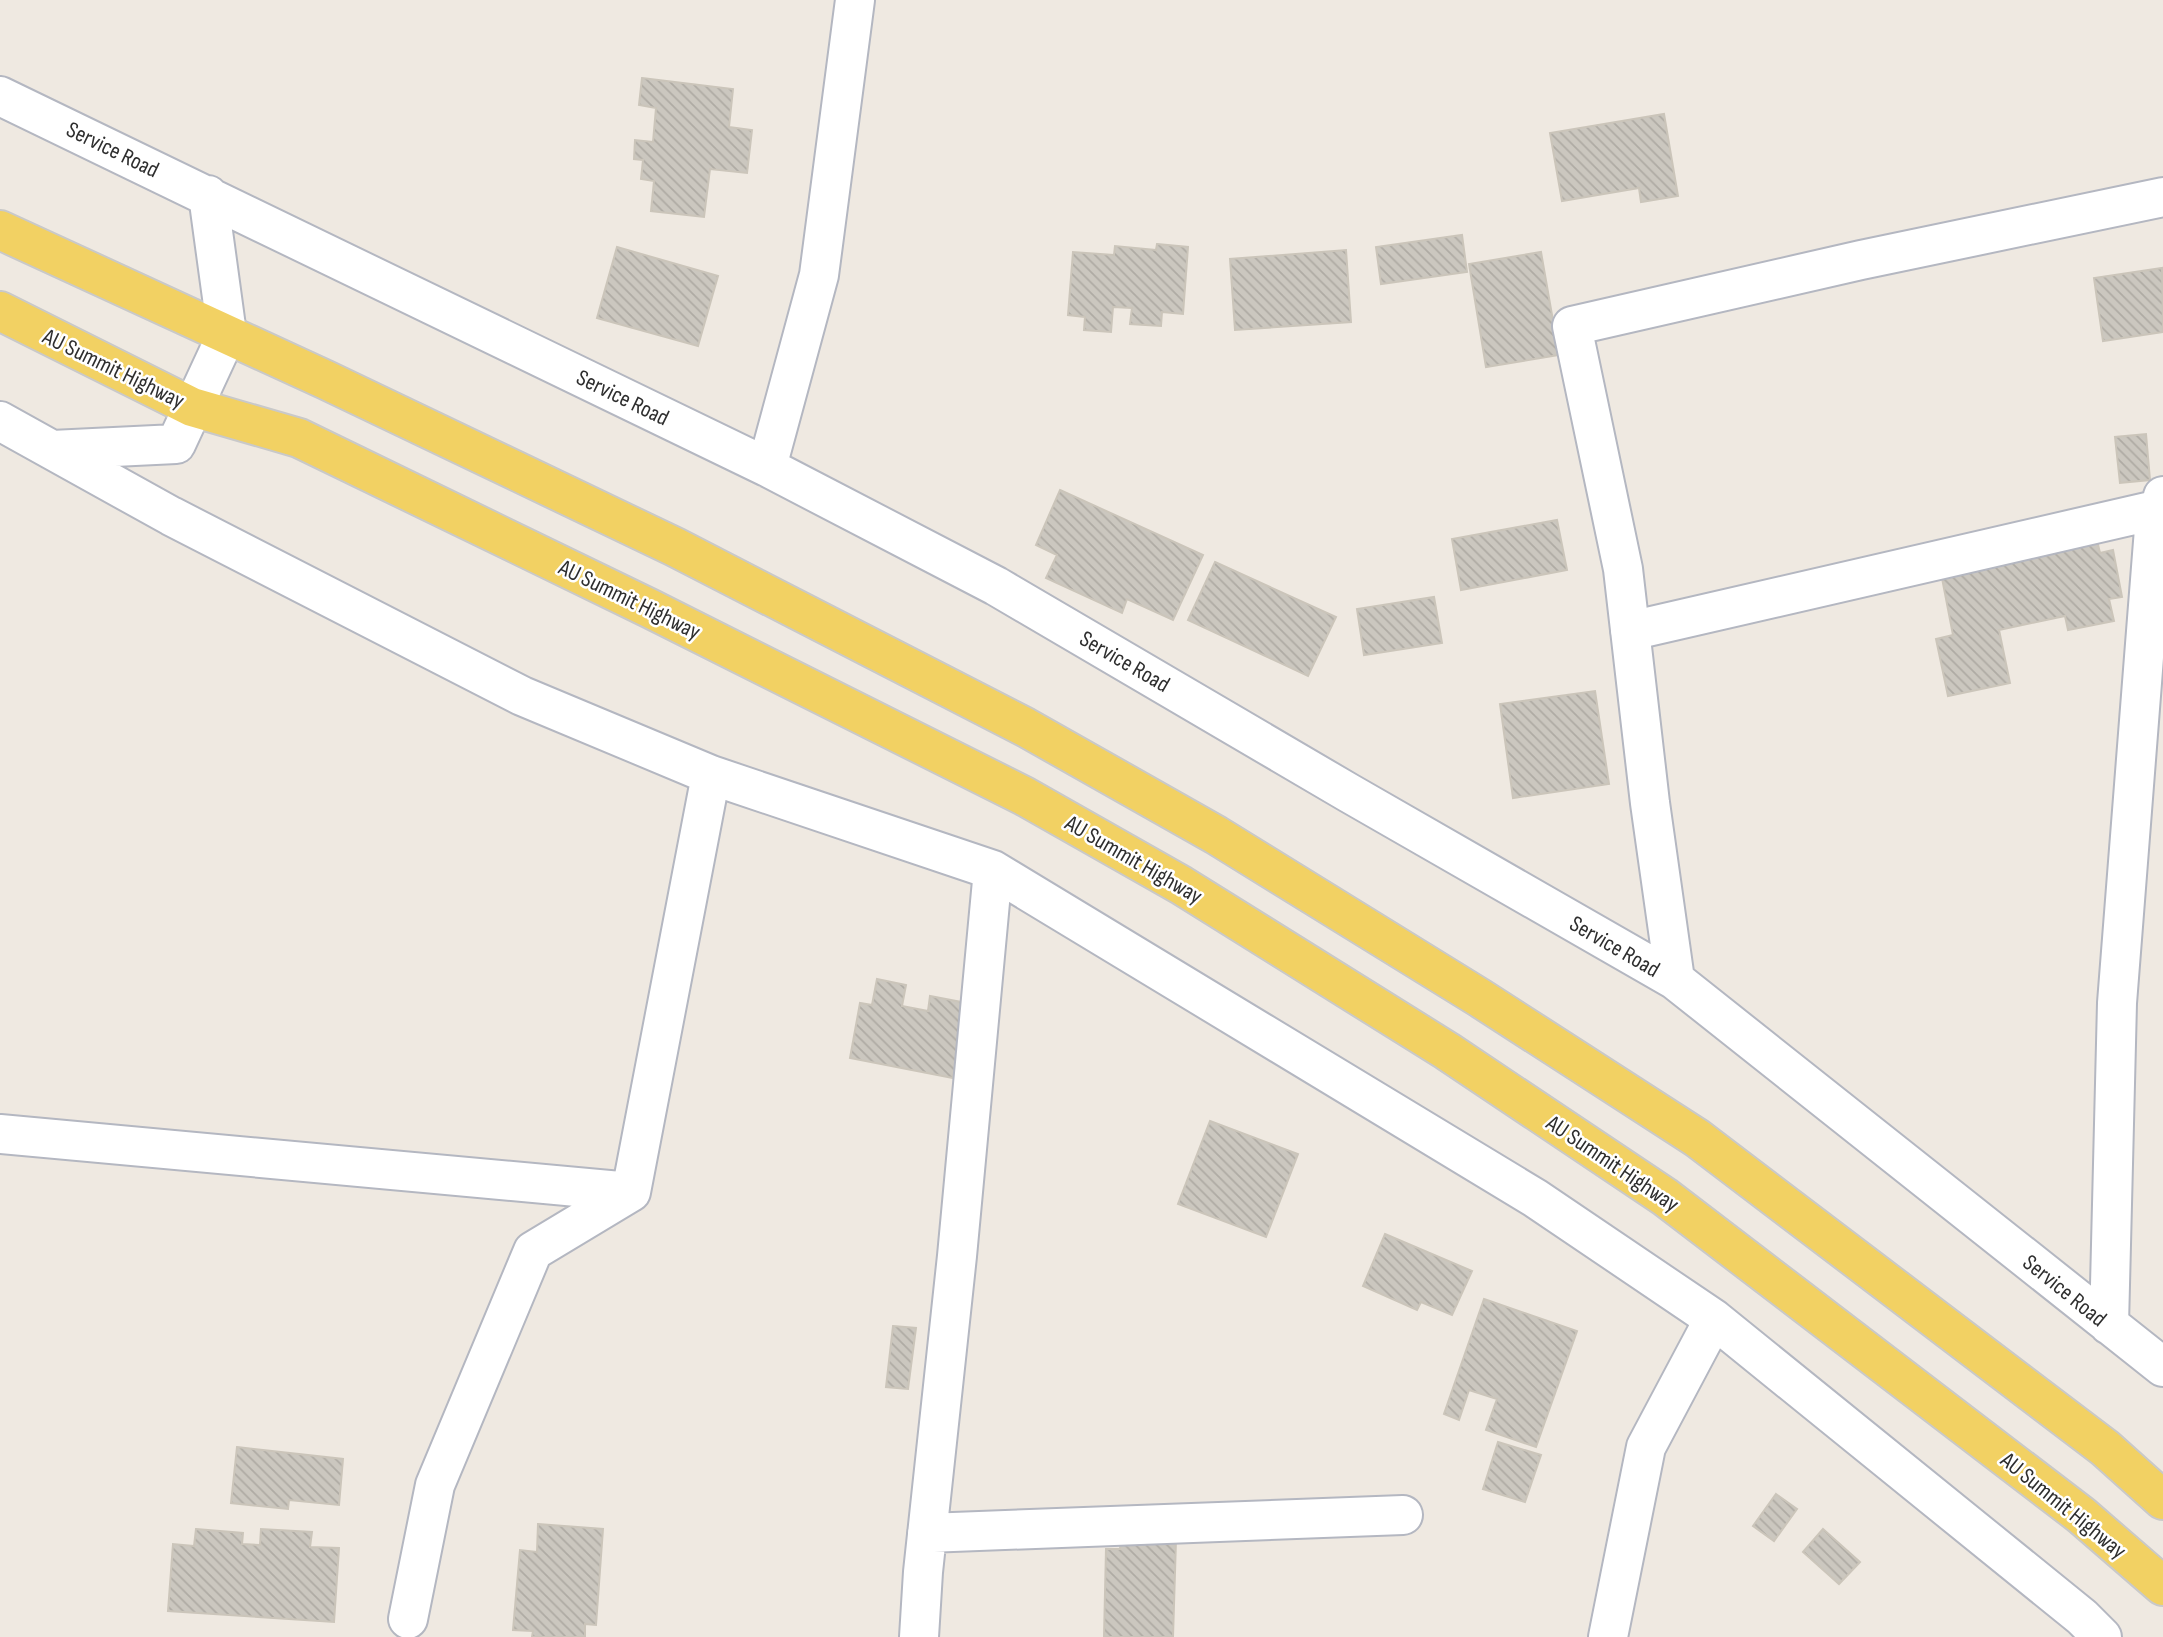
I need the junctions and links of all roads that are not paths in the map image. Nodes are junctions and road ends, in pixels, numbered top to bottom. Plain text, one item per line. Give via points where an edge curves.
1 (855, 0) edge
2 (0, 96) edge
3 (208, 195) junction
4 (2163, 197) edge
5 (0, 230) edge
6 (0, 311) edge
7 (227, 334) junction
8 (192, 407) junction
9 (0, 421) edge
10 (52, 450) junction
11 (767, 467) junction
12 (2161, 502) edge
13 (1630, 631) junction
14 (711, 775) junction
15 (993, 870) junction
16 (1675, 980) junction
17 (0, 1134) edge
18 (631, 1192) junction
19 (1714, 1319) junction
20 (2109, 1325) junction
21 (2163, 1367) edge
22 (2163, 1500) edge
23 (1404, 1515) dead end
24 (927, 1533) junction
25 (2163, 1586) edge
26 (408, 1619) dead end
27 (2088, 1630) edge
28 (919, 1637) edge
29 (1608, 1637) edge

1 - 11 street via 819,275
2 - 3 street, Service Road
3 - 7 street
3 - 11 street, Service Road
4 - 13 street via 1572,326 1623,569
5 - 7 main road
6 - 8 main road, AU Summit Highway
7 - 8 street
7 - 22 main road via 675,547 1025,727 1216,835 1697,1138 2105,1448
8 - 10 street via 176,444
8 - 25 main road, AU Summit Highway via 299,438 374,474 1024,796 1181,885 1447,1051 1665,1197 2081,1515
9 - 10 street
10 - 14 street via 522,696
11 - 16 street, Service Road via 996,586
12 - 13 street
12 - 20 street via 2153,543 2117,1003
13 - 16 street
14 - 15 street
14 - 18 street
15 - 19 street via 1535,1198
15 - 24 street
16 - 20 street, Service Road
17 - 18 street
18 - 26 street via 533,1251 435,1485
19 - 27 street
19 - 29 street via 1646,1447
20 - 21 street, Service Road
23 - 24 street
24 - 28 street

